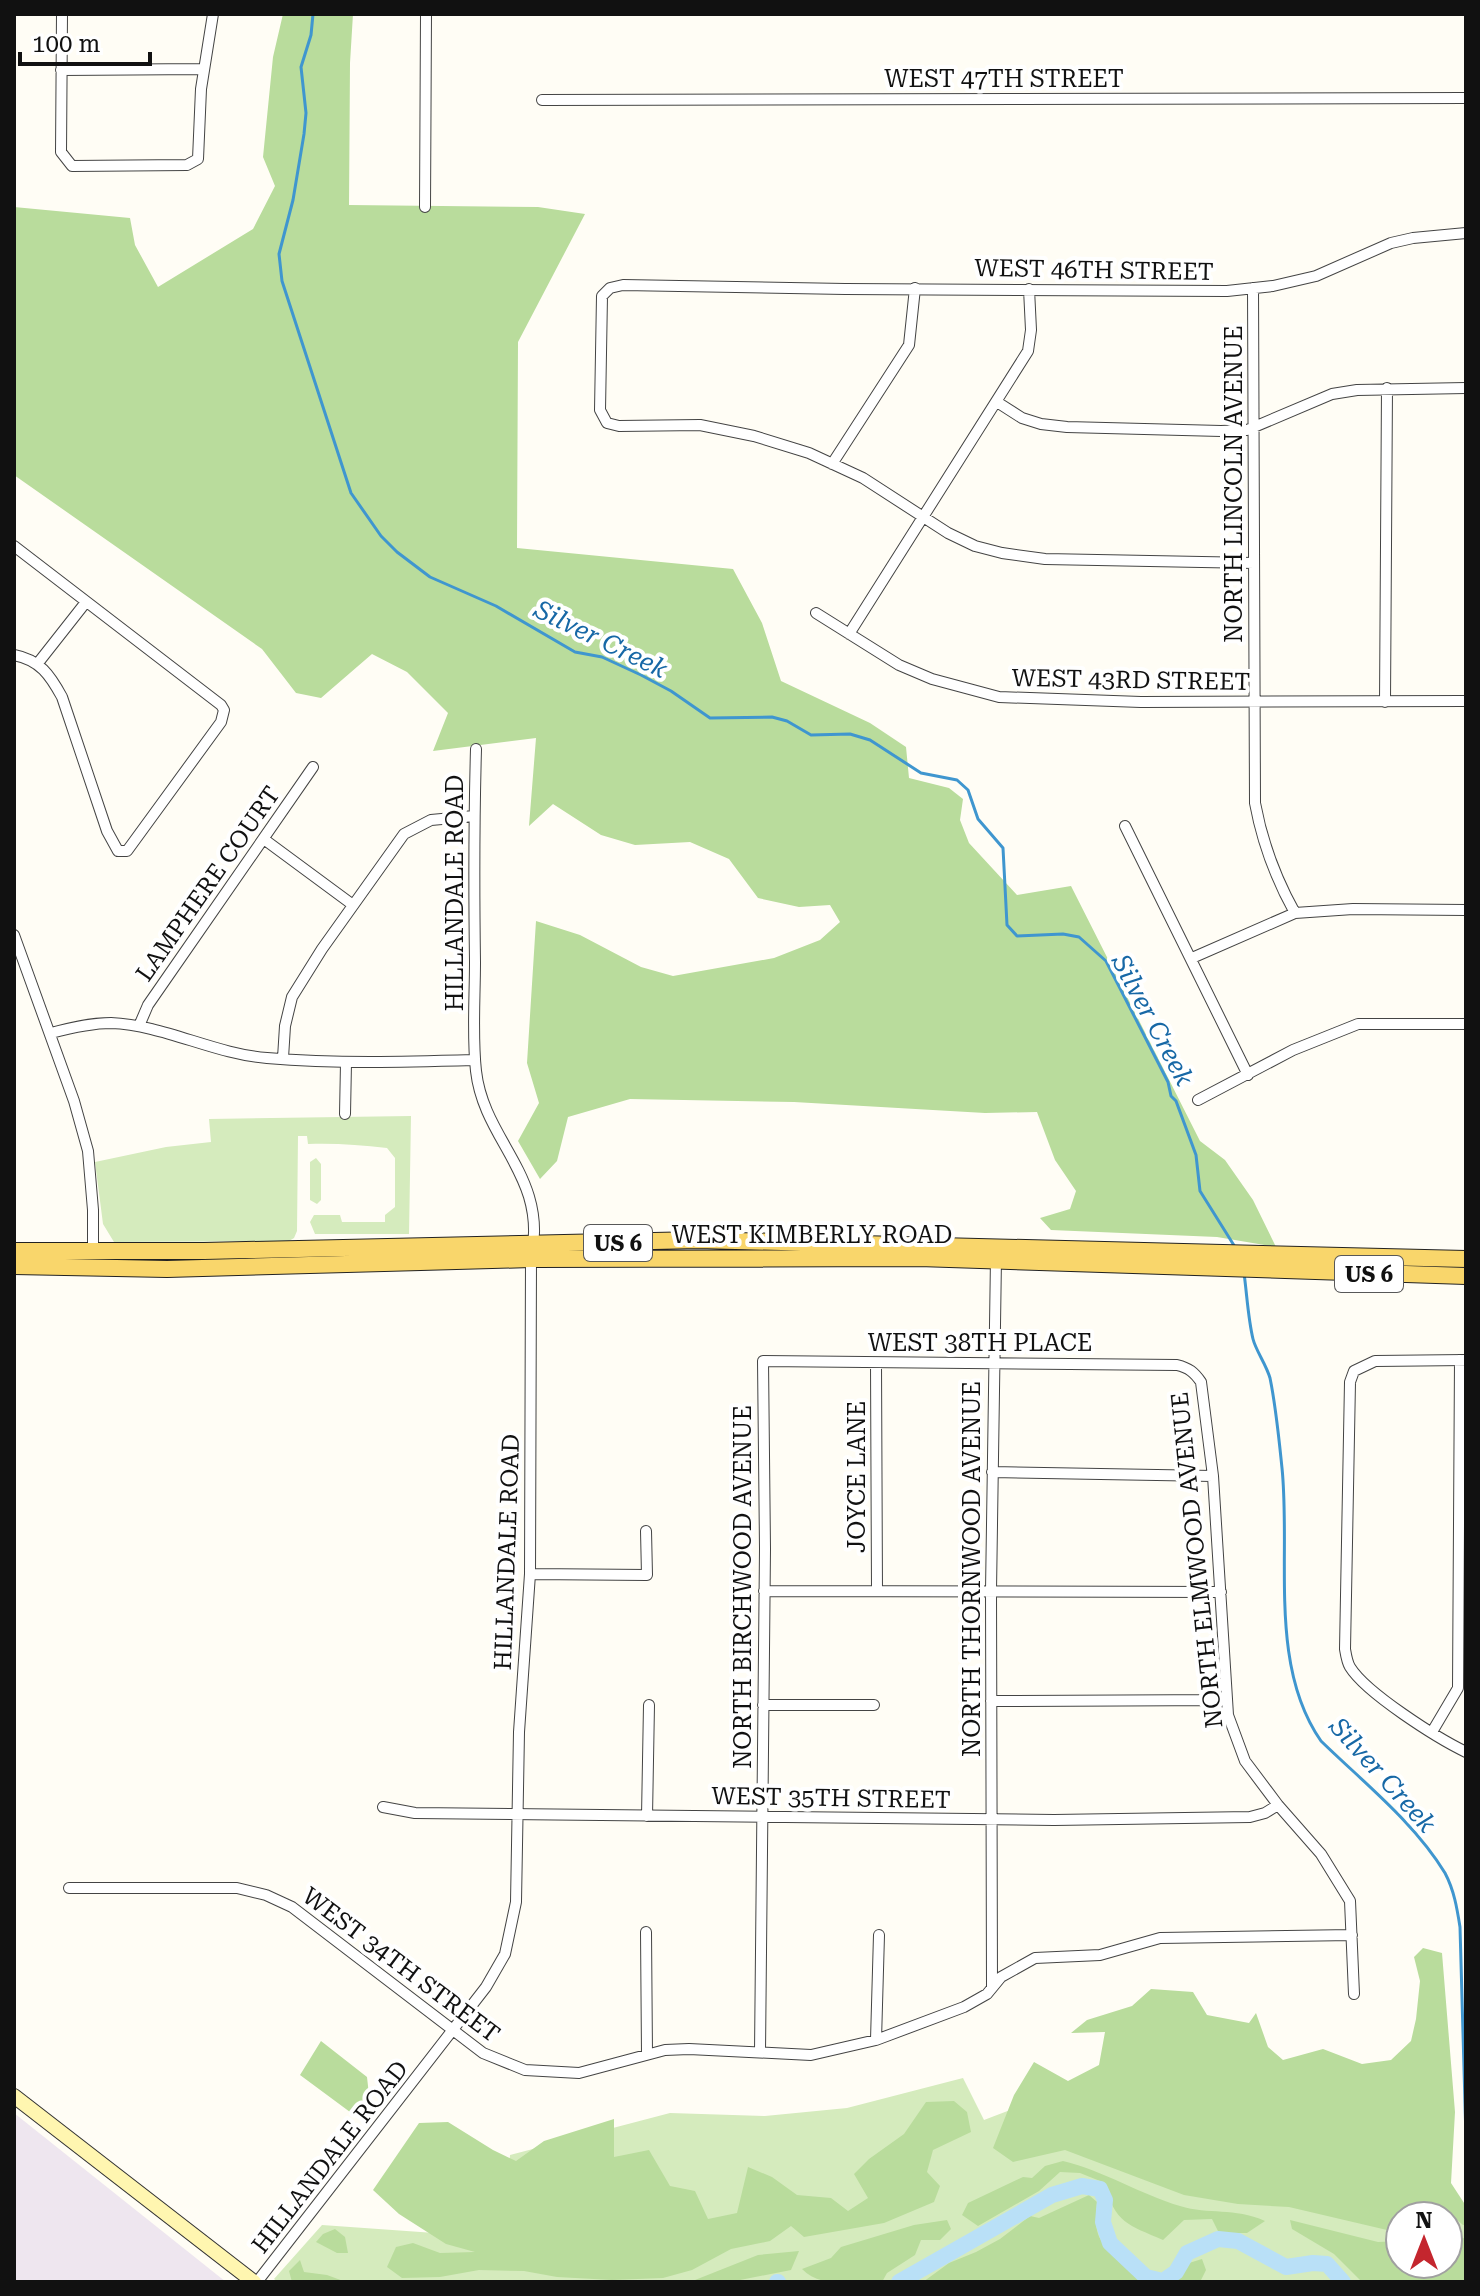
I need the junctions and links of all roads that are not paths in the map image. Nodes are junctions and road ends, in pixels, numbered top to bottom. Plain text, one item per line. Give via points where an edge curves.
1 (62, 14) edge
2 (213, 14) edge
3 (426, 14) edge
4 (204, 69) junction
5 (61, 70) junction
6 (1466, 98) edge
7 (542, 100) dead end
8 (425, 207) dead end
9 (1466, 233) edge
10 (915, 288) junction
11 (1253, 288) junction
12 (1029, 289) junction
13 (1387, 388) junction
14 (1466, 388) edge
15 (997, 402) junction
16 (1255, 426) junction
17 (832, 464) junction
18 (923, 518) junction
19 (14, 546) edge
20 (1254, 563) junction
21 (86, 602) junction
22 (816, 613) dead end
23 (849, 634) junction
24 (14, 655) edge
25 (38, 663) junction
26 (1466, 701) edge
27 (1253, 702) junction
28 (1385, 702) junction
29 (476, 749) dead end
30 (313, 767) dead end
31 (474, 816) junction
32 (1125, 826) dead end
33 (265, 840) junction
34 (353, 905) junction
35 (1466, 910) edge
36 (1295, 913) junction
37 (14, 935) edge
38 (1192, 958) junction
39 (1466, 1024) edge
40 (139, 1026) junction
41 (51, 1033) junction
42 (283, 1058) junction
43 (475, 1060) junction
44 (346, 1063) junction
45 (1248, 1075) junction
46 (1198, 1100) dead end
47 (345, 1114) dead end
48 (14, 1251) edge
49 (93, 1251) junction
50 (533, 1252) junction
51 (996, 1254) junction
52 (1466, 1259) edge
53 (1271, 1263) junction
54 (14, 1266) edge
55 (93, 1269) junction
56 (1466, 1276) edge
57 (1463, 1360) edge
58 (763, 1361) joint
59 (876, 1363) junction
60 (994, 1363) junction
61 (1195, 1374) joint
62 (992, 1472) junction
63 (1213, 1476) junction
64 (646, 1531) dead end
65 (530, 1574) junction
66 (764, 1591) junction
67 (877, 1591) junction
68 (991, 1591) junction
69 (1221, 1592) junction
70 (1227, 1700) junction
71 (991, 1701) junction
72 (649, 1705) dead end
73 (763, 1705) junction
74 (874, 1705) dead end
75 (1432, 1732) junction
76 (1466, 1752) edge
77 (1278, 1805) junction
78 (383, 1807) dead end
79 (518, 1814) junction
80 (647, 1816) junction
81 (763, 1817) junction
82 (991, 1819) junction
83 (69, 1888) dead end
84 (646, 1932) dead end
85 (879, 1935) dead end
86 (1352, 1935) junction
87 (992, 1988) junction
88 (1354, 1994) dead end
89 (454, 2031) junction
90 (876, 2040) junction
91 (760, 2052) junction
92 (647, 2054) junction
93 (14, 2096) edge
94 (255, 2282) edge

1 - 5 street
2 - 4 street
3 - 8 street
4 - 5 street
4 - 5 street via 198,159 187,165 72,166 61,152
6 - 7 street, WEST 47TH STREET
9 - 11 street, WEST 46TH STREET via 1391,243 1316,276
10 - 12 street, WEST 46TH STREET
10 - 17 street via 909,345
10 - 17 street, WEST 46TH STREET via 623,285 602,296 600,410 607,423 700,425 754,436
11 - 12 street, WEST 46TH STREET
11 - 16 street, NORTH LINCOLN AVENUE
12 - 15 street via 1028,351
13 - 14 street
13 - 16 street via 1332,394
13 - 28 street
15 - 16 street via 1022,418 1067,427 1221,431
15 - 18 street
16 - 20 street, NORTH LINCOLN AVENUE
17 - 18 street
18 - 20 street via 975,546 1045,559
18 - 23 street
19 - 21 street
20 - 27 street, NORTH LINCOLN AVENUE
21 - 25 street
21 - 25 street via 224,710 221,722 127,851 118,851 107,831 62,697
22 - 23 street, WEST 43RD STREET
23 - 27 street, WEST 43RD STREET via 899,665 999,697
24 - 25 street
26 - 28 street, WEST 43RD STREET
27 - 28 street, WEST 43RD STREET
27 - 36 street, NORTH LINCOLN AVENUE via 1259,824
29 - 31 street, HILLANDALE ROAD
30 - 33 street, LAMPHERE COURT
31 - 34 street via 431,820 404,834
31 - 43 street, HILLANDALE ROAD
32 - 38 street
33 - 34 street
33 - 40 street, LAMPHERE COURT via 148,1005
34 - 42 street via 292,997
35 - 36 street
36 - 38 street
37 - 41 street
38 - 45 street
39 - 45 street via 1358,1024
40 - 41 street via 92,1024
40 - 42 street via 198,1044
41 - 49 street via 88,1151
42 - 44 street
43 - 44 street
43 - 50 street, HILLANDALE ROAD via 494,1126 526,1183
44 - 47 street
45 - 46 street
48 - 49 main road, WEST KIMBERLY ROAD / US 6
49 - 50 main road, WEST KIMBERLY ROAD / US 6
49 - 55 main road
50 - 51 main road, WEST KIMBERLY ROAD / US 6 via 919,1258
50 - 55 main road, WEST KIMBERLY ROAD / US 6
50 - 65 street, HILLANDALE ROAD
51 - 53 main road, WEST KIMBERLY ROAD / US 6
51 - 60 street, NORTH THORNWOOD AVENUE
52 - 53 main road, WEST KIMBERLY ROAD / US 6
53 - 56 main road, WEST KIMBERLY ROAD / US 6
54 - 55 main road, WEST KIMBERLY ROAD / US 6
57 - 75 street via 1458,1688
57 - 75 street via 1375,1361 1354,1371 1348,1394 1345,1649 1363,1683
58 - 59 street, WEST 38TH PLACE
58 - 66 street, NORTH BIRCHWOOD AVENUE
59 - 60 street, WEST 38TH PLACE
59 - 67 street, JOYCE LANE
60 - 61 street, WEST 38TH PLACE via 1177,1365
60 - 62 street, NORTH THORNWOOD AVENUE
61 - 63 street, NORTH ELMWOOD AVENUE via 1201,1382
62 - 63 street
62 - 68 street, NORTH THORNWOOD AVENUE
63 - 69 street, NORTH ELMWOOD AVENUE
64 - 65 street via 647,1575
65 - 79 street, HILLANDALE ROAD
66 - 67 street
66 - 73 street, NORTH BIRCHWOOD AVENUE
67 - 68 street
68 - 69 street
68 - 71 street, NORTH THORNWOOD AVENUE
69 - 70 street, NORTH ELMWOOD AVENUE
70 - 71 street
70 - 77 street, NORTH ELMWOOD AVENUE via 1245,1761
71 - 82 street, NORTH THORNWOOD AVENUE
72 - 80 street
73 - 74 street
73 - 81 street, NORTH BIRCHWOOD AVENUE
75 - 76 street
77 - 82 street, WEST 35TH STREET via 1250,1817
77 - 86 street, NORTH ELMWOOD AVENUE via 1337,1878 1350,1901
78 - 79 street, WEST 35TH STREET via 415,1813
79 - 80 street, WEST 35TH STREET
79 - 89 street, HILLANDALE ROAD via 516,1902 505,1954
80 - 81 street, WEST 35TH STREET
81 - 82 street, WEST 35TH STREET
81 - 91 street, NORTH BIRCHWOOD AVENUE
82 - 87 street, NORTH THORNWOOD AVENUE
83 - 89 street, WEST 34TH STREET via 237,1888 266,1895 292,1907
84 - 92 street
85 - 90 street
86 - 87 street, WEST 34TH STREET via 1160,1938 1100,1955 1035,1958
86 - 88 street, NORTH ELMWOOD AVENUE
87 - 90 street, WEST 34TH STREET via 964,2007
89 - 92 street, WEST 34TH STREET via 496,2060 538,2072 579,2073
89 - 94 street, HILLANDALE ROAD
90 - 91 street, WEST 34TH STREET via 811,2055
91 - 92 street, WEST 34TH STREET via 689,2049
93 - 94 main road

